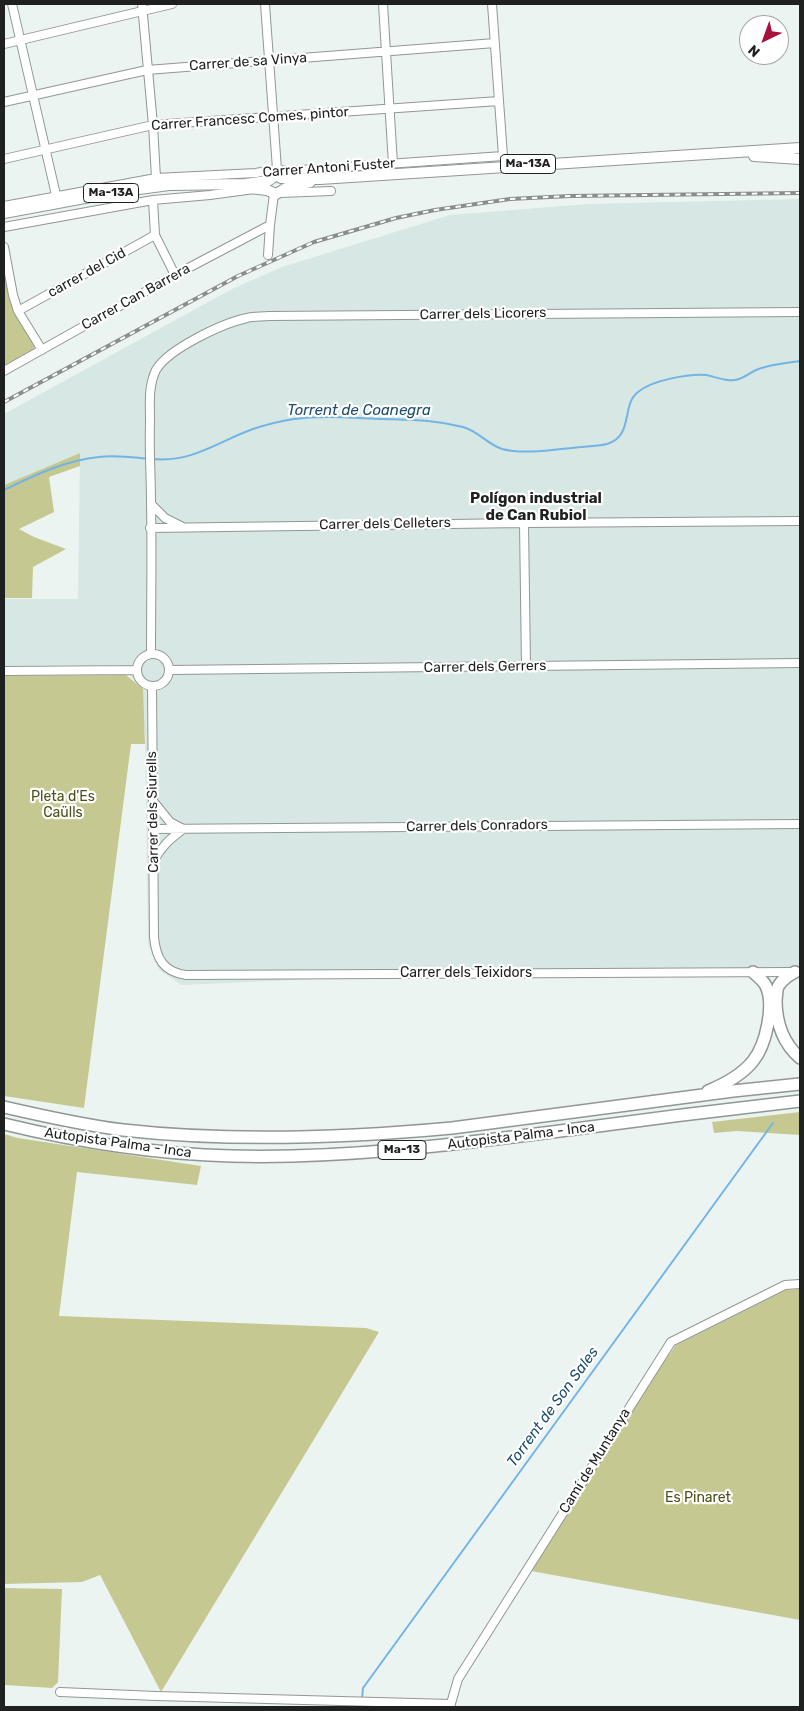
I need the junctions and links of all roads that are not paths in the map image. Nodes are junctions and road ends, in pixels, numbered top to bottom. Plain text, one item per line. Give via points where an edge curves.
1 (12, 4) edge
2 (172, 4) edge
3 (266, 4) edge
4 (383, 4) edge
5 (492, 4) edge
6 (143, 7) edge
7 (20, 40) junction
8 (4, 44) edge
9 (495, 44) junction
10 (385, 52) junction
11 (270, 60) junction
12 (147, 70) junction
13 (33, 96) junction
14 (499, 101) junction
15 (4, 102) edge
16 (390, 109) junction
17 (274, 116) junction
18 (154, 125) junction
19 (800, 148) edge
20 (45, 150) junction
21 (736, 152) junction
22 (4, 159) edge
23 (800, 159) edge
24 (393, 164) junction
25 (279, 174) junction
26 (156, 178) junction
27 (320, 179) junction
28 (272, 189) junction
29 (331, 191) dead end
30 (56, 195) junction
31 (153, 200) junction
32 (4, 206) edge
33 (4, 213) edge
34 (270, 226) junction
35 (4, 228) edge
36 (155, 235) junction
37 (4, 247) edge
38 (268, 255) dead end
39 (175, 275) junction
40 (18, 311) junction
41 (800, 312) edge
42 (42, 350) junction
43 (4, 371) edge
44 (151, 504) junction
45 (800, 521) edge
46 (524, 523) junction
47 (183, 527) junction
48 (150, 528) junction
49 (151, 654) junction
50 (800, 663) edge
51 (526, 666) junction
52 (137, 670) junction
53 (169, 670) junction
54 (4, 671) edge
55 (152, 686) junction
56 (153, 801) junction
57 (800, 824) edge
58 (154, 829) junction
59 (183, 829) junction
60 (154, 862) junction
61 (154, 938) joint
62 (753, 972) junction
63 (798, 972) edge
64 (800, 1058) edge
65 (800, 1084) edge
66 (697, 1096) junction
67 (800, 1102) edge
68 (4, 1107) edge
69 (4, 1124) edge
70 (800, 1284) edge
71 (60, 1692) dead end
72 (450, 1706) edge

1 - 7 street
2 - 6 street
3 - 11 street
4 - 10 street
5 - 9 street, Carrer Antoni Fuster
6 - 7 street
6 - 12 street
7 - 8 street
7 - 13 street
9 - 10 street, Carrer de sa Vinya
9 - 14 street, Carrer Antoni Fuster
10 - 11 street, Carrer de sa Vinya
10 - 16 street
11 - 12 street, Carrer de sa Vinya
11 - 17 street
12 - 13 street, Carrer de sa Vinya
12 - 18 street
13 - 15 street, Carrer de sa Vinya
13 - 20 street
14 - 16 street, Carrer Francesc Comes, pintor
14 - 24 street, Carrer Antoni Fuster via 503,156
16 - 17 street, Carrer Francesc Comes, pintor
16 - 24 street
17 - 18 street, Carrer Francesc Comes, pintor
17 - 25 street
18 - 20 street, Carrer Francesc Comes, pintor
18 - 26 street
19 - 21 main road, Ma-13A
20 - 22 street, Carrer Francesc Comes, pintor
20 - 30 street
21 - 23 main road
21 - 27 main road, Ma-13A
24 - 25 street, Carrer Antoni Fuster
25 - 26 street, Carrer Antoni Fuster
25 - 27 main road, Ma-13A
25 - 28 main road, Ma-13A
26 - 30 street, Carrer Antoni Fuster
27 - 28 main road, Ma-13A
28 - 29 street
28 - 31 street
28 - 33 main road, Ma-13A via 219,183 169,185
28 - 34 street
30 - 32 street, Carrer Antoni Fuster
31 - 35 street
31 - 36 street
34 - 38 street
34 - 39 street, Carrer Can Barrera
36 - 39 street
36 - 40 street, carrer del Cid
37 - 40 street
39 - 42 street, Carrer Can Barrera
40 - 42 street
41 - 44 street, Carrer dels Licorers via 247,318 219,328 173,352 156,371 151,386
42 - 43 street, Carrer Can Barrera
44 - 47 street via 165,518
44 - 48 street
45 - 46 street, Carrer dels Celleters
46 - 47 street, Carrer dels Celleters
46 - 51 street
47 - 48 street, Carrer dels Celleters
48 - 49 street
49 - 52 street via 139,661
49 - 53 street via 161,656
50 - 51 street, Carrer dels Gerrers
51 - 53 street, Carrer dels Gerrers
52 - 54 street
52 - 55 street via 143,683
53 - 55 street via 162,684
55 - 56 street, Carrer dels Siurells
56 - 58 street, Carrer dels Siurells
56 - 59 street via 170,822
57 - 59 street, Carrer dels Conradors
58 - 59 street, Carrer dels Conradors
58 - 60 street, Carrer dels Siurells
59 - 60 street via 160,848
60 - 61 street, Carrer dels Siurells
61 - 62 street, Carrer dels Teixidors via 155,950 166,968 175,974 186,975
62 - 63 street, Carrer dels Teixidors
62 - 66 highway via 766,986 769,996 767,1031 762,1045 742,1072
63 - 64 highway via 778,986 776,1004 781,1032
65 - 66 highway, Autopista Palma - Inca / Ma-13
66 - 68 highway, Autopista Palma - Inca / Ma-13 via 452,1128 320,1136 155,1133 90,1125
67 - 69 highway, Autopista Palma - Inca / Ma-13 via 418,1148 295,1156 164,1152 66,1138
70 - 72 street, Camí de Muntanya via 785,1285 671,1342 458,1679
71 - 72 street

